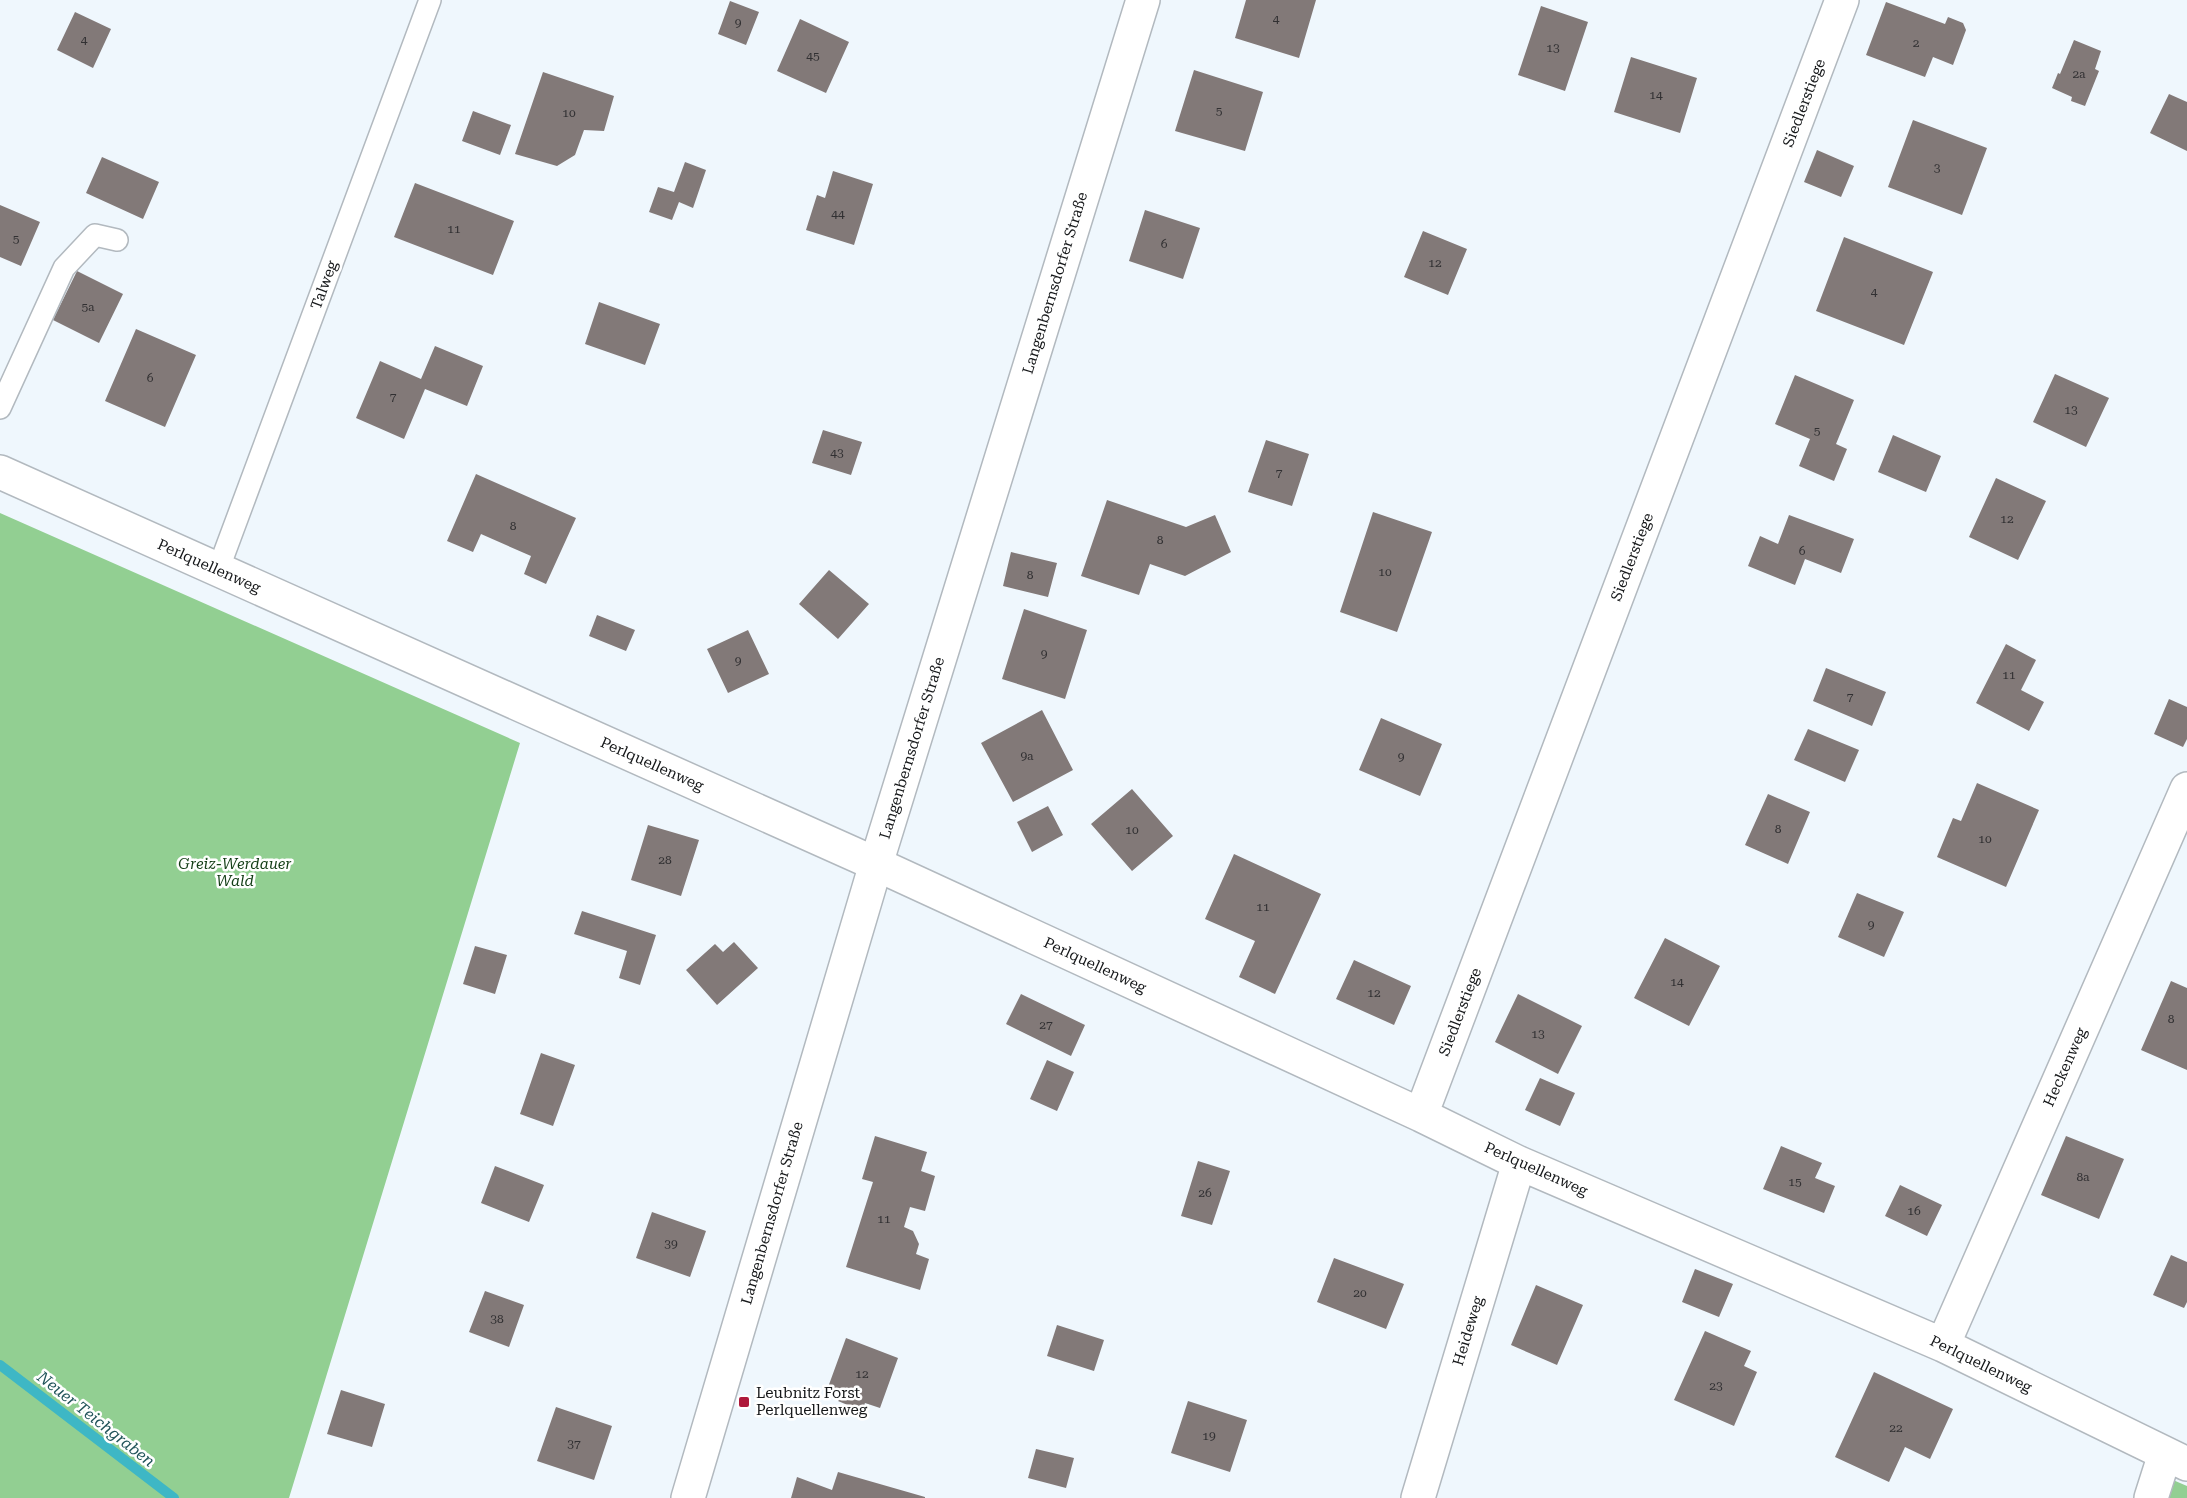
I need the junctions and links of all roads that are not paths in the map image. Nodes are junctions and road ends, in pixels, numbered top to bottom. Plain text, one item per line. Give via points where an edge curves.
1 (430, 0) edge
2 (1143, 0) edge
3 (1842, 0) edge
4 (117, 240) dead end
5 (0, 408) edge
6 (0, 472) edge
7 (218, 570) junction
8 (2187, 789) edge
9 (876, 864) junction
10 (1421, 1115) junction
11 (1519, 1163) junction
12 (1942, 1345) junction
13 (2176, 1459) edge
14 (688, 1498) edge
15 (1418, 1498) edge
16 (2151, 1498) edge

1 - 7 lane, Talweg
2 - 9 street, Langenbernsdorfer Straße
3 - 10 street, Siedlerstiege
4 - 5 lane via 95,235 64,268
6 - 7 street, Perlquellenweg
7 - 9 street, Perlquellenweg
8 - 12 street, Heckenweg
9 - 10 street, Perlquellenweg
9 - 14 street, Langenbernsdorfer Straße
10 - 11 street, Perlquellenweg
11 - 12 street, Perlquellenweg
11 - 15 street, Heideweg
12 - 13 street, Perlquellenweg
13 - 16 street

